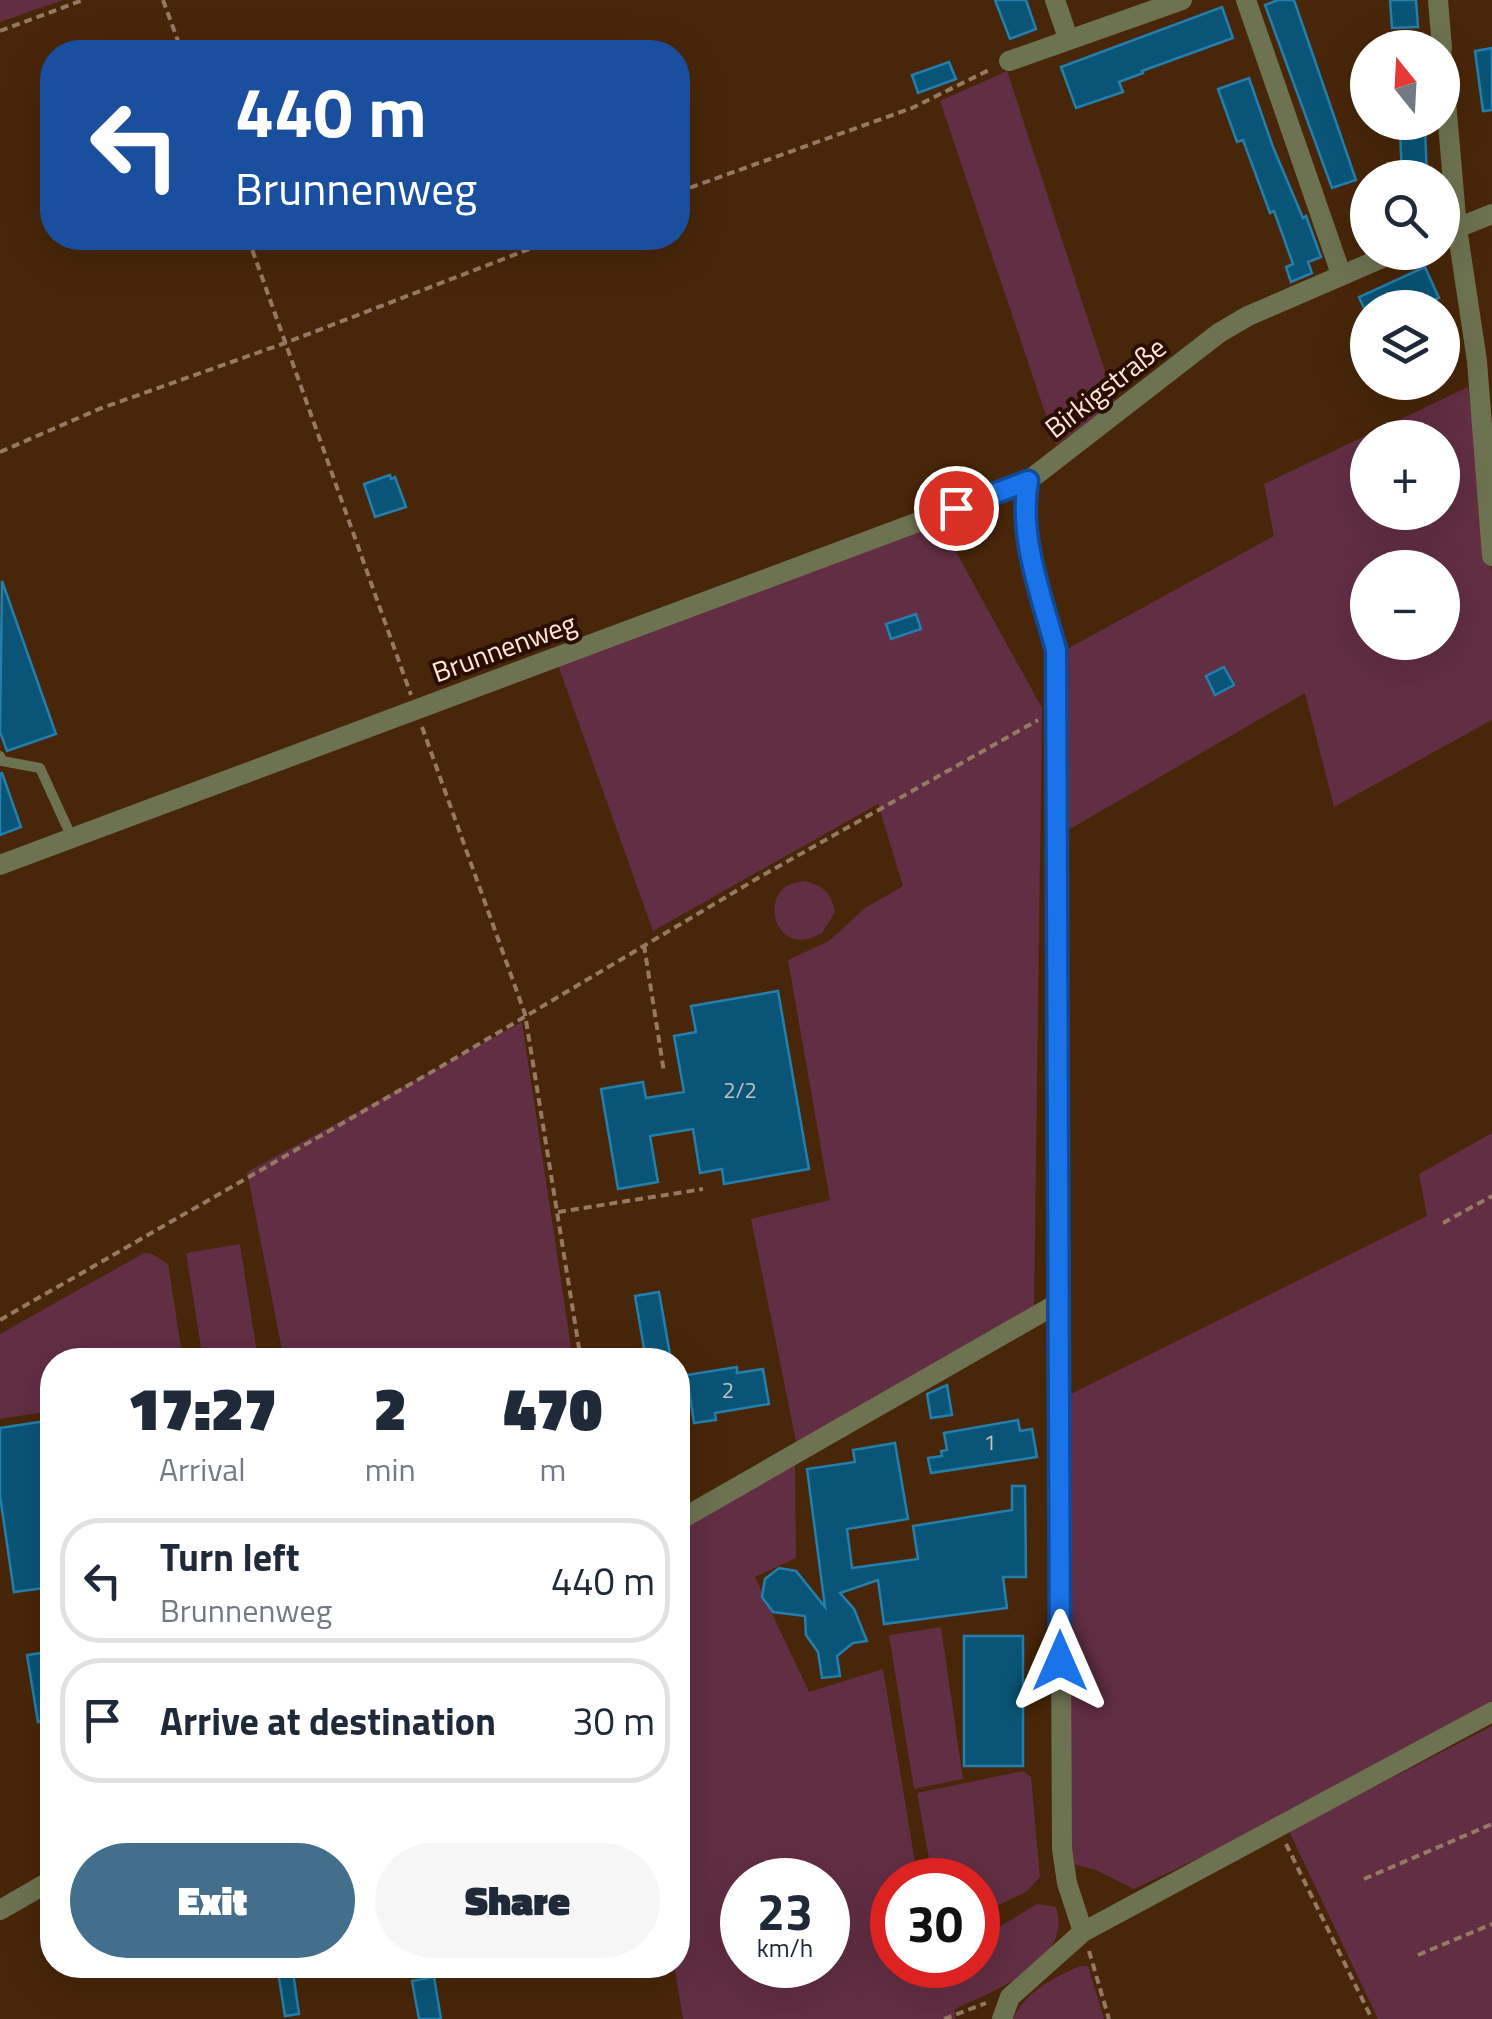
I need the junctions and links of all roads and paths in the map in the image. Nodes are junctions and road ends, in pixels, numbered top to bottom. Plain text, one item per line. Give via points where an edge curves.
1 (82, 0) edge
2 (163, 0) edge
3 (1055, 0) edge
4 (1182, 0) edge
5 (1246, 0) edge
6 (1438, 0) edge
7 (1440, 30) edge
8 (0, 31) edge
9 (1068, 38) junction
10 (178, 40) edge
11 (1009, 60) joint
12 (690, 188) edge
13 (1492, 214) edge
14 (1460, 227) edge
15 (252, 250) edge
16 (527, 250) edge
17 (1460, 269) edge
18 (1351, 270) edge
19 (1341, 274) junction
20 (285, 343) junction
21 (1485, 364) edge
22 (0, 452) edge
23 (1028, 481) junction
24 (1492, 556) edge
25 (416, 709) junction
26 (1056, 711) junction
27 (0, 756) edge
28 (72, 838) junction
29 (0, 865) edge
30 (644, 945) junction
31 (525, 1014) junction
32 (664, 1072) dead end
33 (703, 1189) dead end
34 (1492, 1196) edge
35 (558, 1212) junction
36 (1444, 1223) dead end
37 (1060, 1302) junction
38 (0, 1320) edge
39 (579, 1348) edge
40 (690, 1514) edge
41 (1492, 1712) edge
42 (1492, 1824) edge
43 (1277, 1830) junction
44 (1364, 1880) dead end
45 (40, 1887) edge
46 (0, 1910) edge
47 (1492, 1924) edge
48 (1083, 1932) junction
49 (1418, 1955) dead end
50 (983, 2004) dead end
51 (944, 2019) edge
52 (1002, 2019) edge
53 (1109, 2019) edge
54 (1372, 2019) edge

1 - 8 path
2 - 10 path
3 - 9 street
4 - 9 street
5 - 19 street
6 - 7 street
9 - 11 street
11 - 12 path via 912,108
13 - 14 street
15 - 20 path
16 - 20 path
17 - 21 street
18 - 19 street, Birkigstraße
19 - 23 street, Birkigstraße via 1219,334
20 - 22 path via 99,408
20 - 25 path
21 - 24 street
23 - 25 street, Brunnenweg
23 - 26 street via 1024,504 1032,558 1056,650
25 - 28 street, Brunnenweg
25 - 31 path
26 - 30 path
26 - 37 street
27 - 28 lane via 40,768
28 - 29 street, Brunnenweg
30 - 31 path
30 - 32 path
31 - 35 path
31 - 38 path
33 - 35 path
34 - 36 path
35 - 39 path
37 - 40 street
37 - 48 street via 1062,1849
41 - 43 street
42 - 44 path
43 - 48 street
43 - 54 path
45 - 46 street
47 - 49 path
48 - 52 street via 1010,1997
48 - 53 path
50 - 51 path

